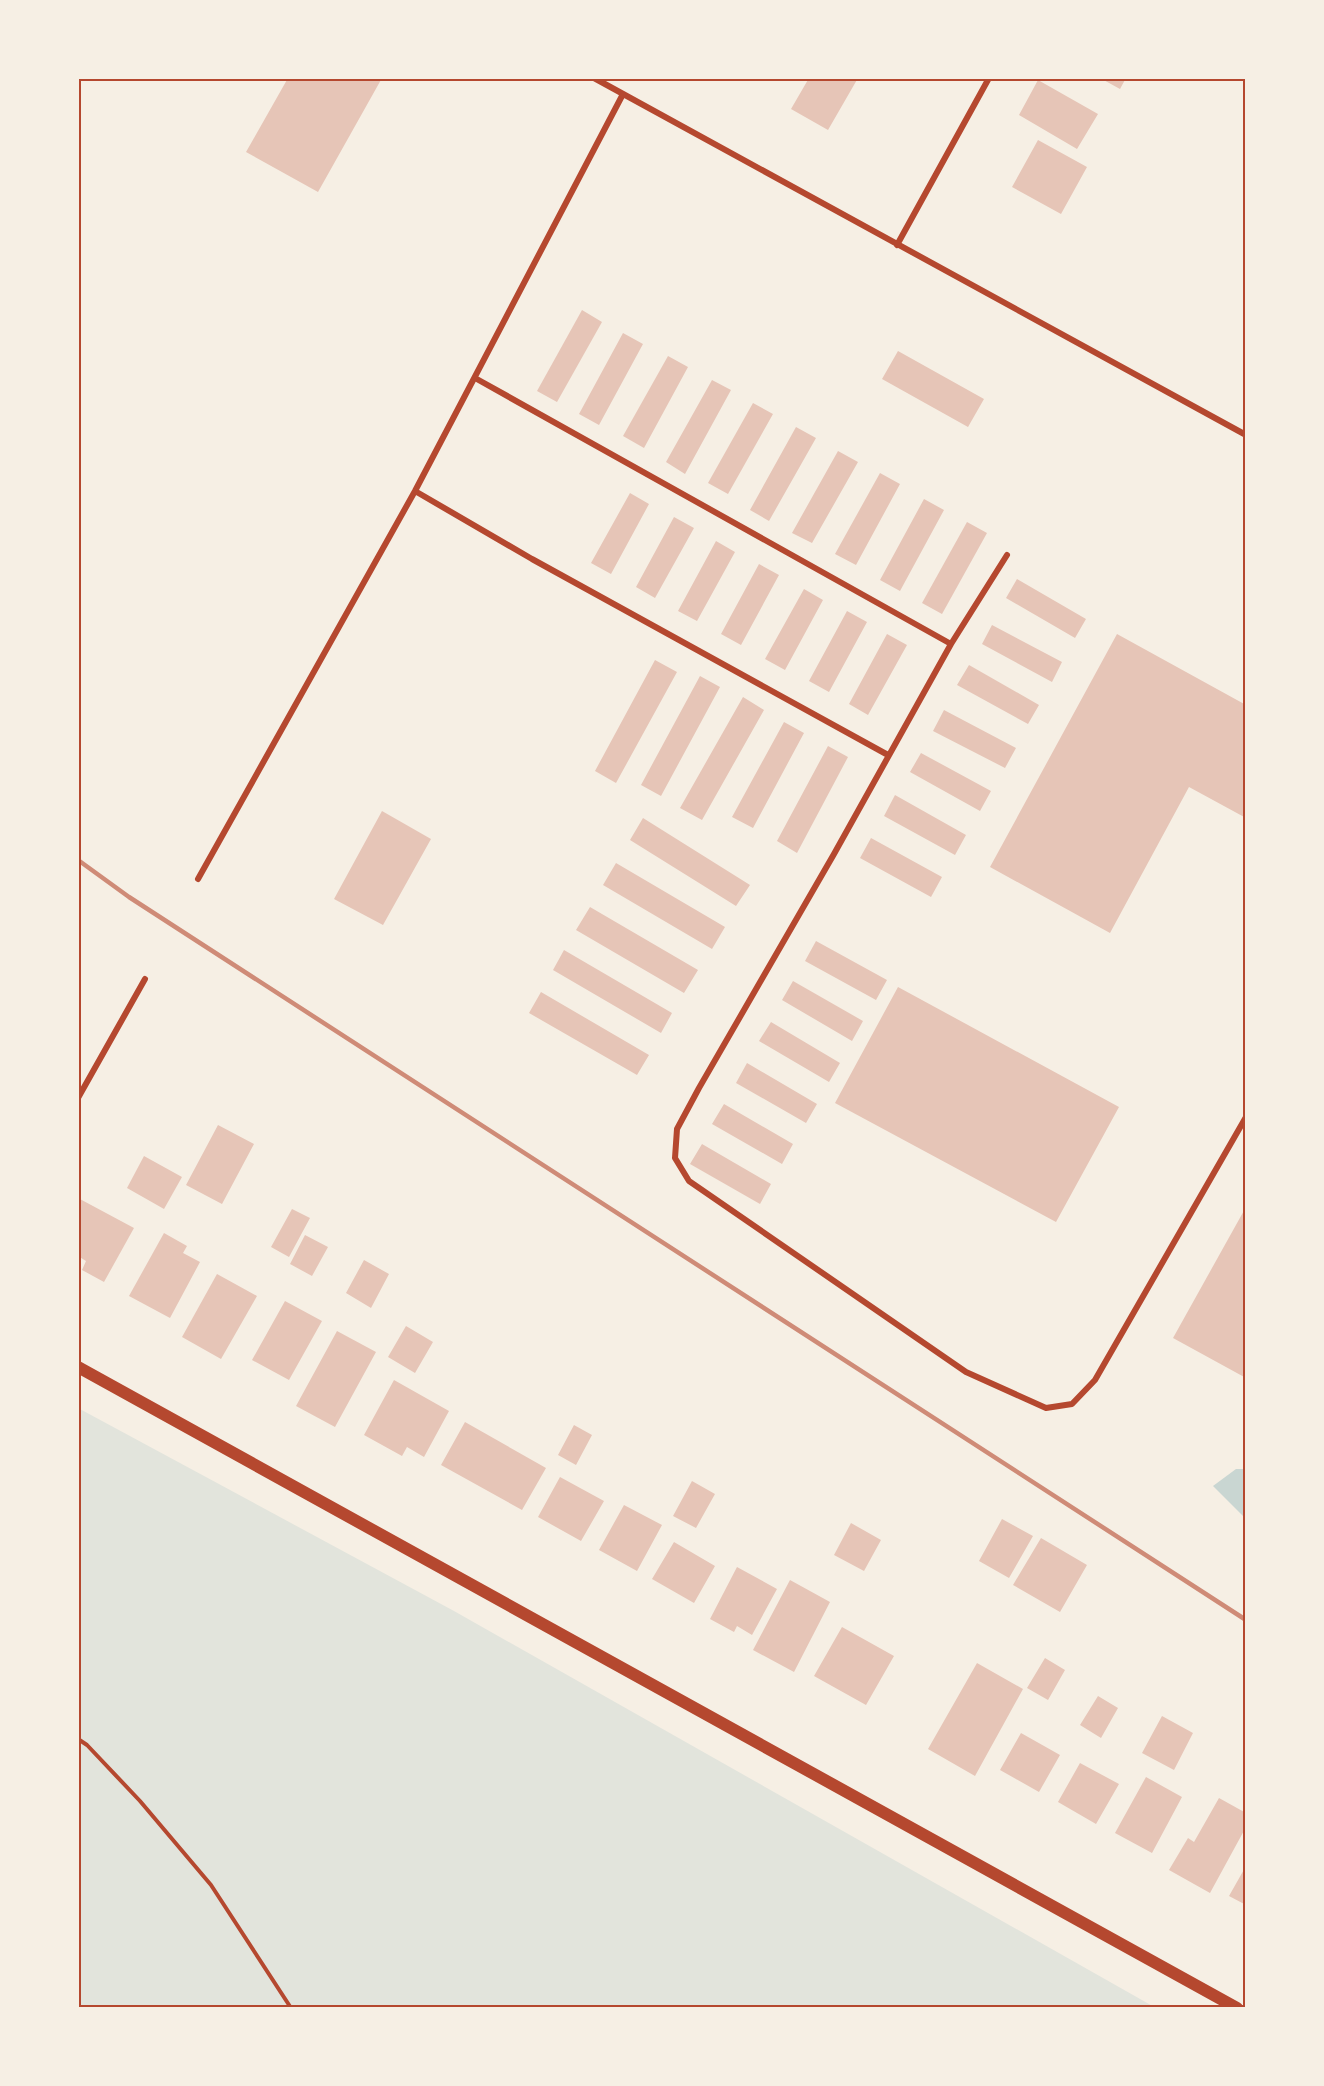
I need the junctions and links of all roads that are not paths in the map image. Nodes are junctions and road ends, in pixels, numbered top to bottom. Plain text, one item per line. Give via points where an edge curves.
1 (594, 78) edge
2 (989, 78) edge
3 (623, 94) junction
4 (897, 245) junction
5 (475, 378) junction
6 (1246, 435) edge
7 (415, 491) junction
8 (1007, 555) dead end
9 (951, 644) junction
10 (888, 755) junction
11 (198, 879) dead end
12 (145, 979) dead end
13 (78, 1098) edge
14 (1246, 1117) edge
15 (78, 1367) edge
16 (1237, 2008) edge

1 - 3 street
2 - 4 street
3 - 4 street
3 - 5 street
4 - 6 street
5 - 7 street
5 - 9 street
7 - 10 street
7 - 11 street
8 - 9 street
9 - 10 street
10 - 14 street via 677,1130 675,1158 689,1181 966,1371 1046,1408 1072,1404 1095,1380
12 - 13 street
15 - 16 main road

